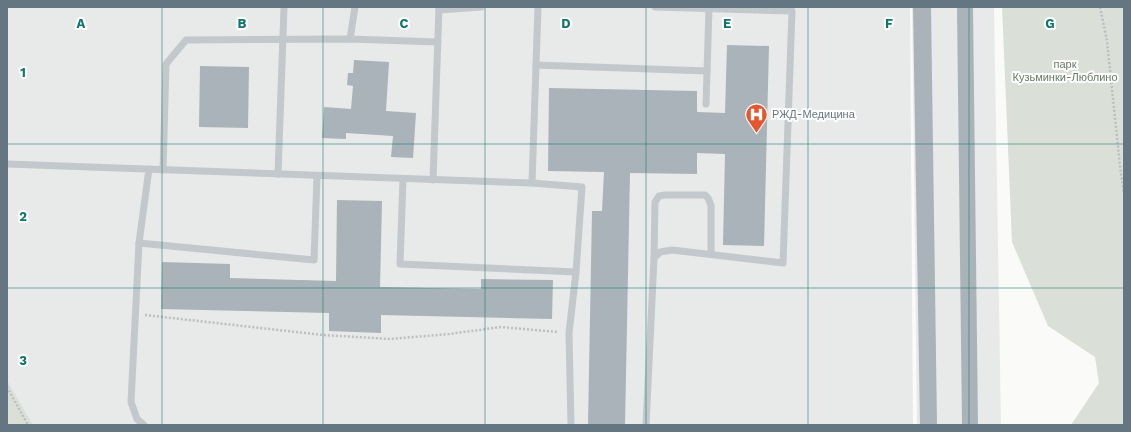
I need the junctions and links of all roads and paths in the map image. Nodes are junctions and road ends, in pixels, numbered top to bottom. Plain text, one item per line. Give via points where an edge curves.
1 (284, 7) edge
2 (355, 7) edge
3 (480, 7) edge
4 (538, 7) edge
5 (655, 7) edge
6 (658, 7) edge
7 (1100, 7) edge
8 (439, 8) edge
9 (709, 8) junction
10 (283, 39) junction
11 (350, 39) junction
12 (438, 42) junction
13 (536, 65) junction
14 (707, 71) junction
15 (706, 104) dead end
16 (7, 164) edge
17 (149, 169) junction
18 (163, 170) junction
19 (278, 174) junction
20 (317, 176) junction
21 (403, 179) junction
22 (433, 180) junction
23 (532, 184) junction
24 (1124, 194) edge
25 (139, 242) junction
26 (711, 254) junction
27 (654, 258) junction
28 (576, 272) junction
29 (135, 314) junction
30 (569, 333) junction
31 (7, 387) edge
32 (28, 425) edge
33 (144, 425) edge
34 (571, 425) edge
35 (646, 425) edge

1 - 10 lane
2 - 11 lane
3 - 8 lane
4 - 13 lane
5 - 6 lane
6 - 9 lane
7 - 24 path via 1107,41
8 - 12 lane
9 - 14 lane
9 - 26 lane via 792,11 783,263
10 - 11 lane
10 - 18 lane via 186,40 166,64
10 - 19 lane
11 - 12 lane
12 - 22 lane
13 - 14 lane
13 - 23 lane
14 - 15 lane
16 - 17 lane
17 - 18 lane
17 - 25 lane
18 - 19 lane
19 - 20 lane
20 - 21 lane
20 - 25 lane via 314,260
21 - 22 lane
21 - 28 lane via 400,264
22 - 23 lane
23 - 28 lane via 582,187
25 - 29 lane
26 - 27 lane via 672,250 660,252
26 - 27 lane via 708,198 666,194 659,196 655,202
27 - 35 lane
28 - 30 lane
29 - 30 path via 323,335 390,339 501,326
29 - 33 lane via 131,402 137,419
30 - 34 lane
31 - 32 path

